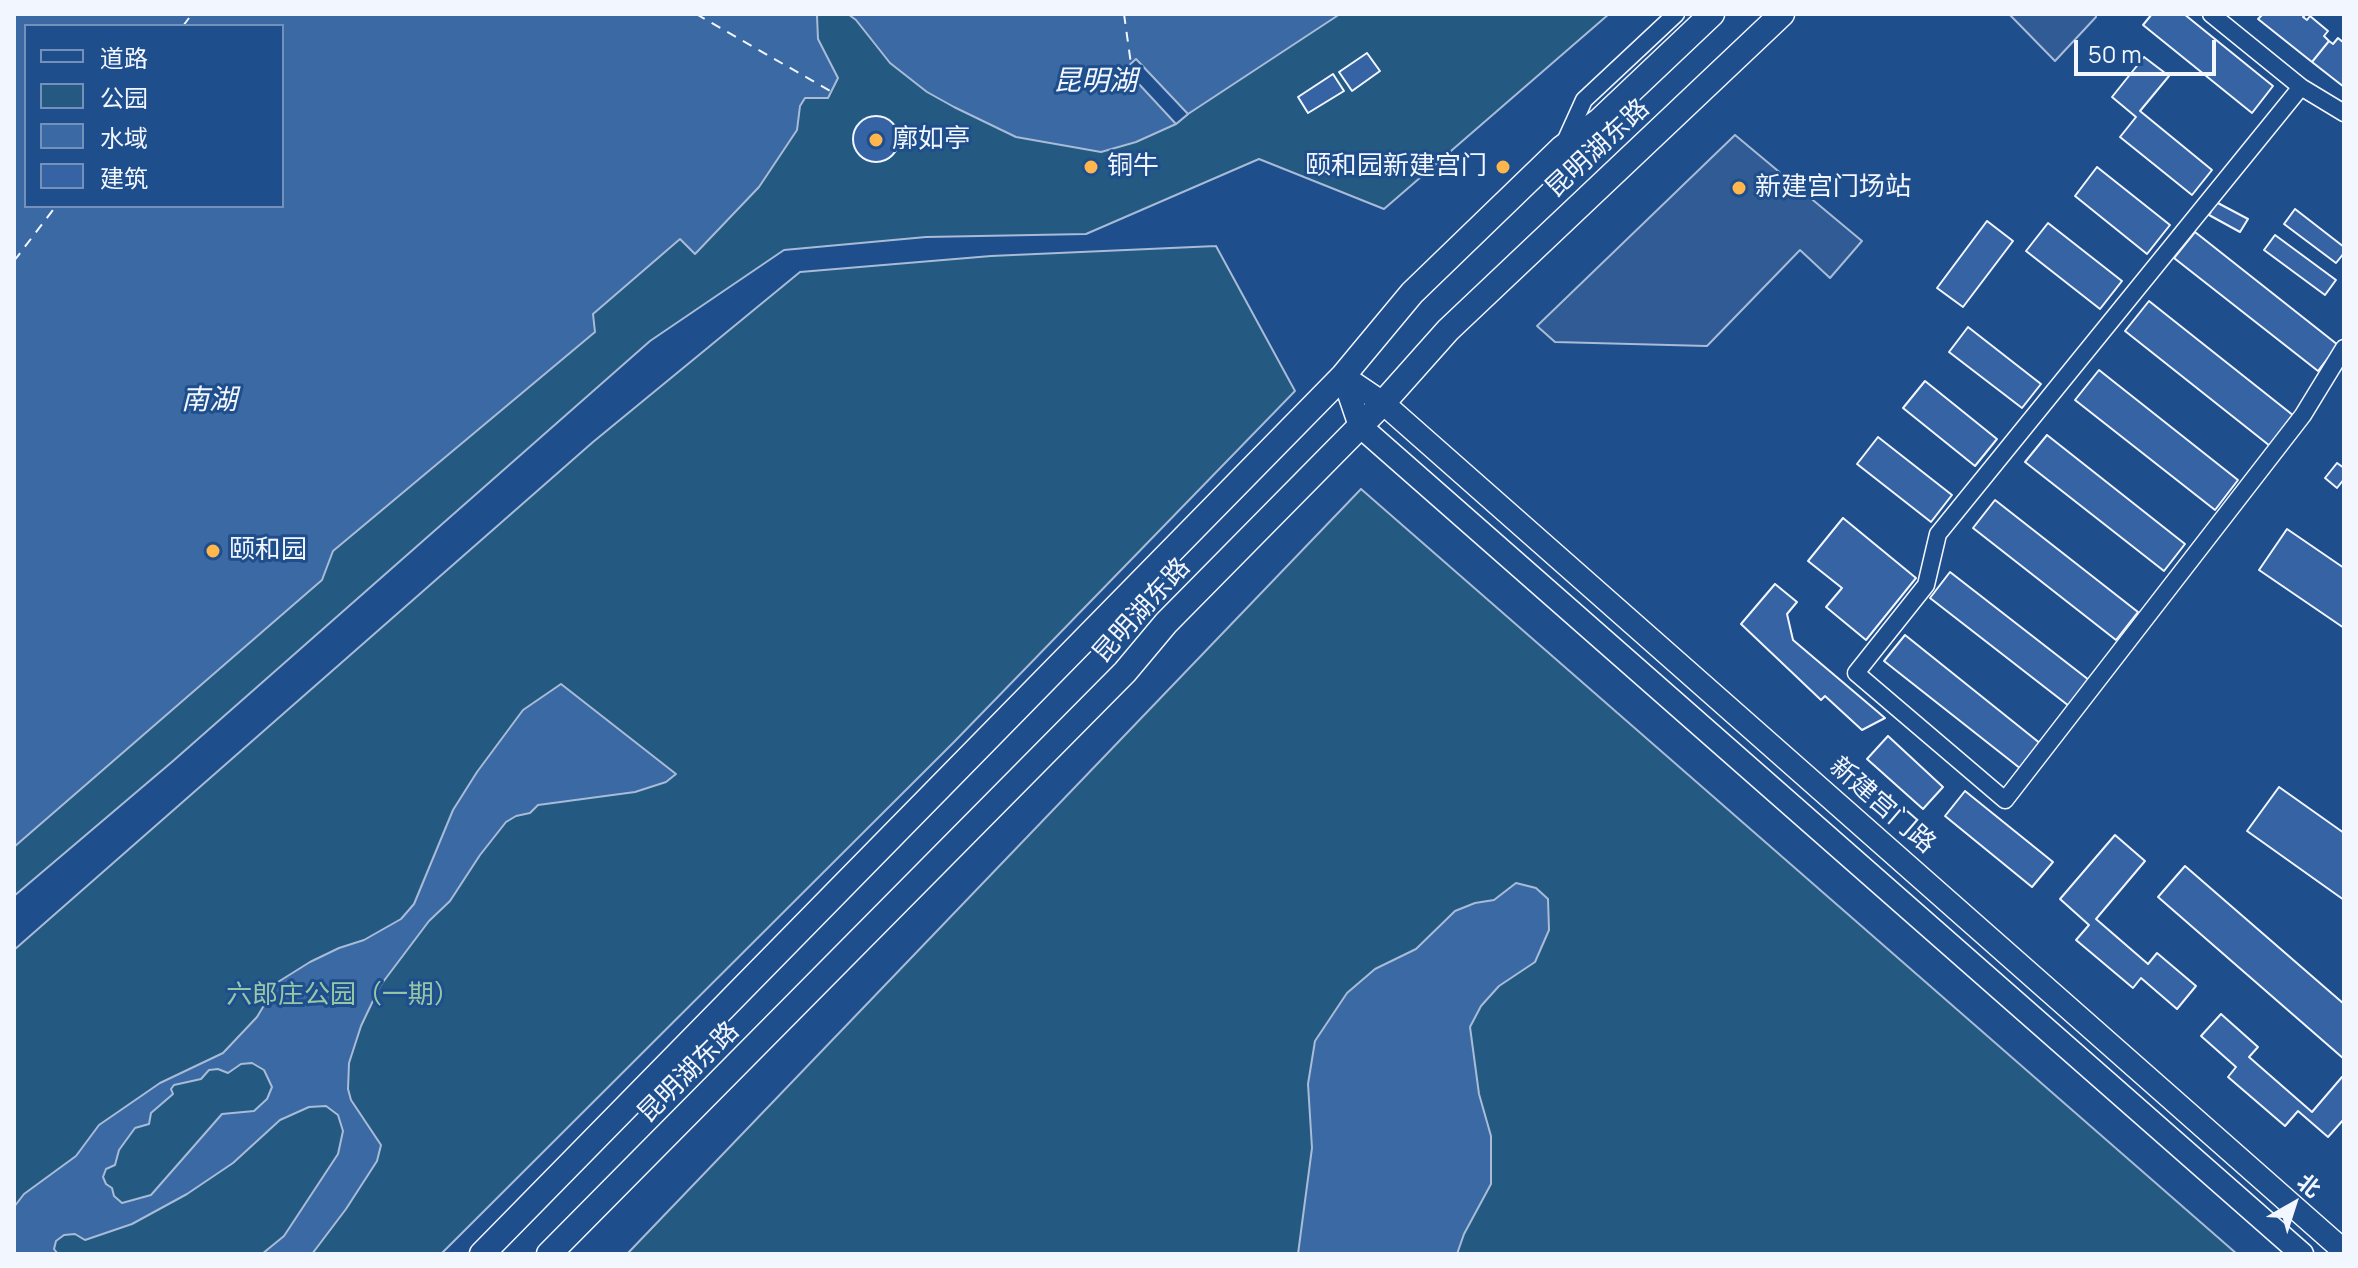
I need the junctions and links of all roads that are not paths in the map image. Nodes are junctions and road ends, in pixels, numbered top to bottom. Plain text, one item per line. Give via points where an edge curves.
1 (1676, 14) edge
2 (1712, 14) edge
3 (1782, 14) edge
4 (2211, 14) edge
5 (2301, 87) junction
6 (2344, 113) edge
7 (1562, 148) junction
8 (2344, 348) edge
9 (1343, 376) junction
10 (1383, 403) junction
11 (1360, 426) junction
12 (2344, 1251) edge
13 (482, 1254) edge
14 (549, 1254) edge
15 (2302, 1254) edge

1 - 7 street via 1584,100
2 - 7 main road, 昆明湖东路 via 1599,121
3 - 10 main road, 昆明湖东路 via 1448,330
4 - 5 street
5 - 6 street
5 - 8 street via 1938,534 1926,585 1856,673 2005,800 2303,415
7 - 9 main road, 昆明湖东路 via 1412,293
9 - 10 street, 新建宫门路
9 - 11 street
9 - 13 main road, 昆明湖东路
10 - 11 main road, 昆明湖东路
10 - 12 street, 新建宫门路
11 - 14 main road, 昆明湖东路 via 1166,623 1125,672
11 - 15 street

